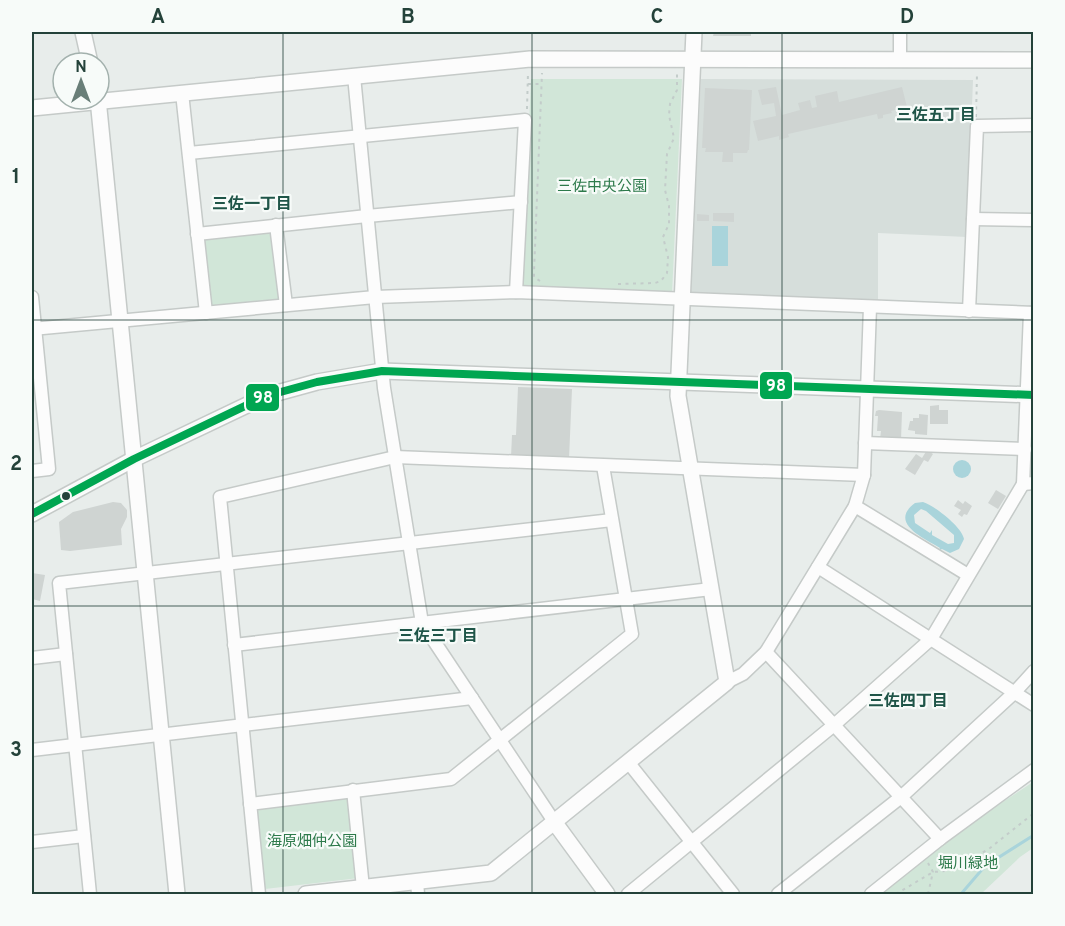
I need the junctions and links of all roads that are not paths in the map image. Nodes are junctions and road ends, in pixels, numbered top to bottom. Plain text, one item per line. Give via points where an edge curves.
1 (83, 32) edge
2 (694, 32) edge
3 (900, 32) edge
4 (87, 51) edge
5 (693, 60) junction
6 (900, 60) junction
7 (1034, 60) edge
8 (354, 76) junction
9 (182, 93) junction
10 (111, 99) edge
11 (51, 106) edge
12 (32, 108) edge
13 (99, 111) edge
14 (1034, 125) edge
15 (359, 136) junction
16 (189, 153) junction
17 (521, 202) junction
18 (367, 216) junction
19 (973, 219) junction
20 (1034, 220) edge
21 (276, 225) junction
22 (197, 234) junction
23 (516, 292) junction
24 (32, 297) edge
25 (375, 297) junction
26 (682, 299) junction
27 (286, 306) junction
28 (870, 307) junction
29 (969, 311) junction
30 (206, 313) junction
31 (1032, 313) edge
32 (120, 321) junction
33 (33, 329) edge
34 (382, 372) junction
35 (679, 382) junction
36 (867, 389) junction
37 (1030, 395) edge
38 (37, 400) edge
39 (865, 443) junction
40 (1025, 449) junction
41 (395, 457) junction
42 (134, 459) junction
43 (603, 466) junction
44 (690, 469) junction
45 (32, 471) edge
46 (864, 475) junction
47 (1028, 484) edge
48 (855, 506) junction
49 (32, 514) edge
50 (612, 519) junction
51 (408, 543) junction
52 (226, 564) junction
53 (818, 567) junction
54 (146, 573) junction
55 (968, 576) junction
56 (711, 589) junction
57 (626, 599) junction
58 (422, 623) junction
59 (931, 639) junction
60 (234, 645) junction
61 (766, 652) junction
62 (66, 654) junction
63 (32, 658) edge
64 (1034, 670) edge
65 (727, 682) junction
66 (1014, 693) junction
67 (472, 698) junction
68 (1034, 705) edge
69 (242, 725) junction
70 (834, 725) junction
71 (162, 735) junction
72 (500, 740) junction
73 (75, 745) junction
74 (32, 750) edge
75 (628, 762) junction
76 (1034, 770) edge
77 (352, 790) junction
78 (901, 797) junction
79 (250, 804) junction
80 (555, 823) junction
81 (84, 836) junction
82 (940, 839) junction
83 (691, 841) junction
84 (32, 842) edge
85 (363, 888) junction
86 (418, 888) edge
87 (90, 894) edge
88 (177, 894) edge
89 (259, 894) edge
90 (306, 894) edge
91 (608, 894) edge
92 (628, 894) edge
93 (733, 894) edge
94 (778, 894) edge
95 (871, 894) edge

1 - 4 street
2 - 5 street
3 - 6 street
5 - 6 street
5 - 8 street via 530,59
5 - 26 street
6 - 7 street
8 - 9 street
8 - 15 street
9 - 10 street
9 - 16 street
11 - 12 street
13 - 32 street
14 - 19 street via 977,126
15 - 16 street
15 - 17 street via 525,120
15 - 18 street
16 - 22 street
17 - 18 street
17 - 23 street
18 - 21 street
18 - 25 street
19 - 20 street
19 - 29 street
21 - 22 street
21 - 27 street
22 - 30 street
23 - 25 street
23 - 26 street
24 - 33 street
25 - 27 street
25 - 34 street
26 - 28 street
26 - 35 street
27 - 30 street
28 - 29 street
28 - 36 street
29 - 31 street
30 - 32 street
31 - 37 street
32 - 33 street
32 - 42 street
33 - 38 street
34 - 35 street
34 - 41 street
34 - 42 street via 317,381 266,396
35 - 36 street
35 - 44 street
36 - 37 street
36 - 39 street
37 - 40 street
38 - 45 street via 49,469
39 - 40 street
39 - 46 street
40 - 47 street
41 - 43 street
41 - 51 street
41 - 52 street via 220,497
42 - 49 street
42 - 54 street
43 - 44 street
43 - 50 street
44 - 46 street
44 - 56 street
46 - 48 street
47 - 55 street
48 - 53 street
48 - 55 street
50 - 51 street
50 - 57 street
51 - 52 street
51 - 58 street
52 - 54 street
52 - 60 street
53 - 59 street
53 - 61 street
54 - 62 street via 59,583
54 - 71 street
55 - 59 street
56 - 57 street
56 - 65 street
57 - 58 street
57 - 72 street via 632,634
58 - 60 street
58 - 67 street
59 - 66 street
59 - 70 street
60 - 69 street
61 - 65 street via 743,674
61 - 70 street
62 - 63 street
62 - 73 street
64 - 66 street
65 - 75 street
66 - 68 street
66 - 78 street
67 - 69 street
67 - 72 street
69 - 71 street
69 - 79 street
70 - 78 street
70 - 83 street
71 - 73 street
71 - 88 street
72 - 77 street via 452,779
72 - 80 street
73 - 74 street
73 - 81 street
75 - 80 street
75 - 83 street
76 - 82 street
77 - 79 street
77 - 85 street
78 - 82 street
78 - 94 street
79 - 89 street
80 - 86 street via 491,873
80 - 91 street
81 - 84 street
81 - 87 street
82 - 95 street
83 - 92 street
83 - 93 street
85 - 86 street
85 - 90 street

